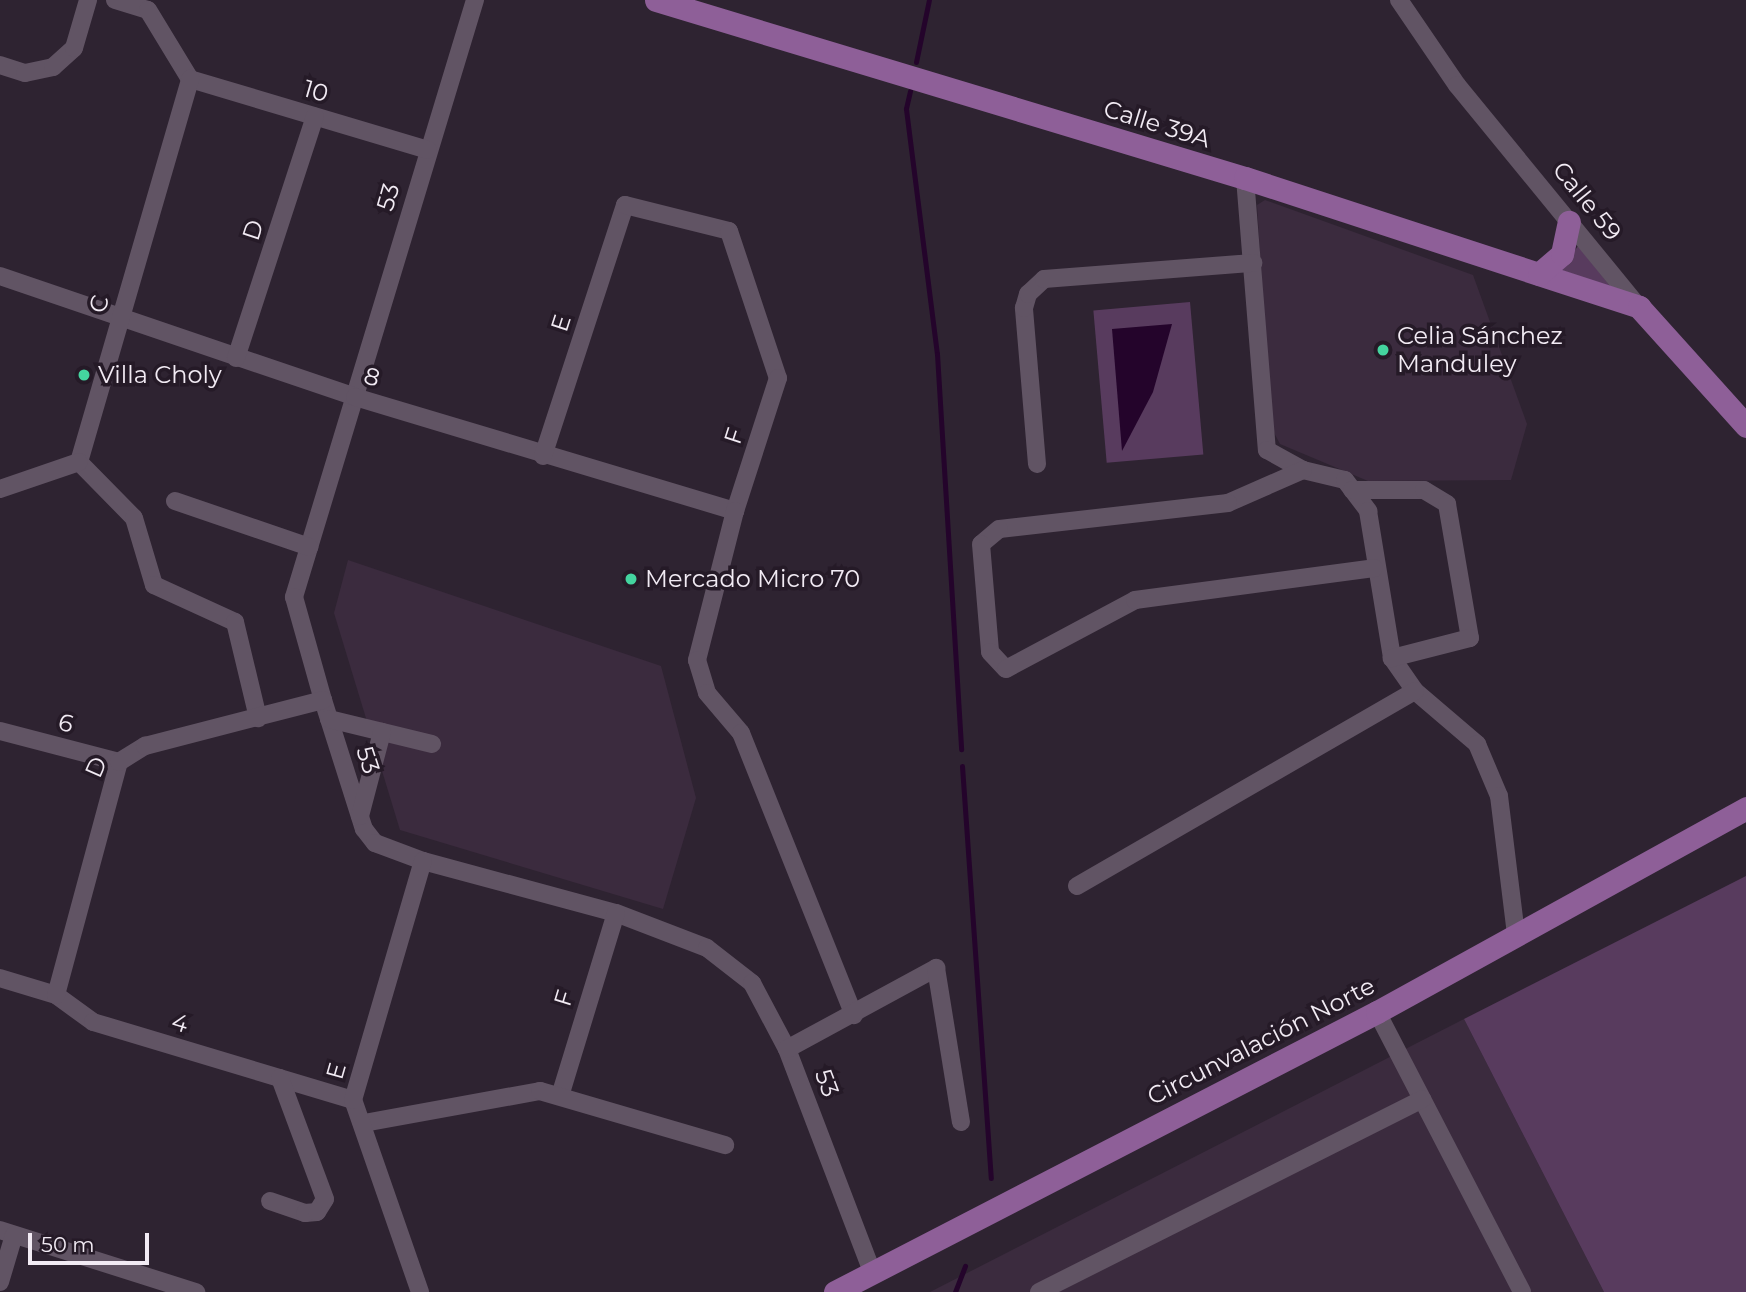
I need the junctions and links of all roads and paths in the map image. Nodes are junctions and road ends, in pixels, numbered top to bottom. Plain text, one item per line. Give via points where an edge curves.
1 (88, 0) edge
2 (114, 0) edge
3 (475, 0) edge
4 (656, 0) edge
5 (1399, 0) edge
6 (0, 65) edge
7 (190, 79) junction
8 (316, 117) junction
9 (428, 150) junction
10 (1245, 178) junction
11 (625, 205) joint
12 (1569, 222) junction
13 (1253, 263) junction
14 (1539, 274) junction
15 (0, 276) edge
16 (1639, 307) junction
17 (120, 320) junction
18 (236, 358) junction
19 (355, 397) junction
20 (1746, 426) edge
21 (543, 456) junction
22 (79, 462) junction
23 (1037, 464) dead end
24 (1303, 470) junction
25 (0, 489) edge
26 (1352, 490) junction
27 (175, 501) dead end
28 (735, 511) junction
29 (309, 547) junction
30 (1374, 568) junction
31 (1392, 658) junction
32 (1415, 691) junction
33 (323, 700) junction
34 (258, 718) junction
35 (329, 719) junction
36 (0, 731) edge
37 (382, 732) junction
38 (432, 744) dead end
39 (119, 762) junction
40 (1746, 808) edge
41 (360, 816) junction
42 (1746, 817) edge
43 (1708, 831) junction
44 (423, 861) junction
45 (1077, 886) dead end
46 (616, 914) junction
47 (1516, 934) junction
48 (0, 978) edge
49 (56, 995) junction
50 (1377, 1012) junction
51 (854, 1015) junction
52 (788, 1049) junction
53 (280, 1079) junction
54 (560, 1096) junction
55 (1422, 1099) junction
56 (353, 1100) junction
57 (961, 1122) dead end
58 (364, 1123) junction
59 (726, 1145) dead end
60 (270, 1201) dead end
61 (7, 1232) edge
62 (872, 1272) junction
63 (0, 1282) edge
64 (414, 1290) edge
65 (196, 1292) edge
66 (835, 1292) edge
67 (1039, 1292) edge
68 (1522, 1292) edge

1 - 6 street via 74,48 53,67 25,73
2 - 7 street via 148,10
3 - 9 street, 53
4 - 10 main road, Calle 39A
5 - 12 street, Calle 59 via 1457,85
7 - 8 street, 10
7 - 17 street, C
8 - 9 street, 10
8 - 18 street, D
9 - 19 street, 53
10 - 13 street
10 - 14 main road, Calle 39A
11 - 21 street, E
11 - 28 street, F via 729,231 778,378
12 - 14 main road via 1562,254
12 - 16 street, Calle 59
13 - 23 street via 1044,279 1028,294 1024,308
13 - 24 street via 1267,450
14 - 16 main road, Calle 39A
15 - 17 street, 8
16 - 20 main road, Calle 59
17 - 18 street, 8
17 - 22 street, C
18 - 19 street, 8
19 - 21 street, 8
19 - 29 street, 53
21 - 28 street, 8
22 - 25 street
22 - 34 street via 134,518 154,585 235,622
24 - 26 street via 1345,481
24 - 30 street via 1228,503 999,528 981,544 990,652 1006,669 1135,600
26 - 30 street via 1368,511
26 - 31 street via 1424,490 1447,504 1470,638
27 - 29 street
28 - 51 street, F via 697,660 707,693 741,733
29 - 33 street, 53 via 294,597
30 - 31 street
31 - 32 street
32 - 45 street
32 - 47 street via 1477,744 1499,796
33 - 34 street, D
33 - 35 street, 53
34 - 39 street, D via 145,746
35 - 37 street
35 - 41 street, 53
36 - 39 street, 6
37 - 38 street
37 - 41 street
39 - 49 street, D
40 - 43 main road, Circunvalación Norte
41 - 44 street, 53 via 375,843
42 - 43 main road, Circunvalación Norte
43 - 47 main road, Circunvalación Norte
44 - 46 street, 53
44 - 56 street, E
46 - 52 street, 53 via 706,948 752,983
46 - 54 street, F
47 - 50 main road, Circunvalación Norte
48 - 49 street, 4
49 - 53 street, 4 via 93,1022
50 - 55 street
50 - 62 main road, Circunvalación Norte
51 - 52 street
51 - 57 street via 936,968
52 - 62 street, 53
53 - 56 street, 4
53 - 60 street via 325,1199 317,1212 305,1213
54 - 58 street via 540,1091
54 - 59 street
55 - 67 street
55 - 68 street
56 - 58 street, E
58 - 64 street, E
61 - 63 street
61 - 65 street
62 - 66 main road, Circunvalación Norte

